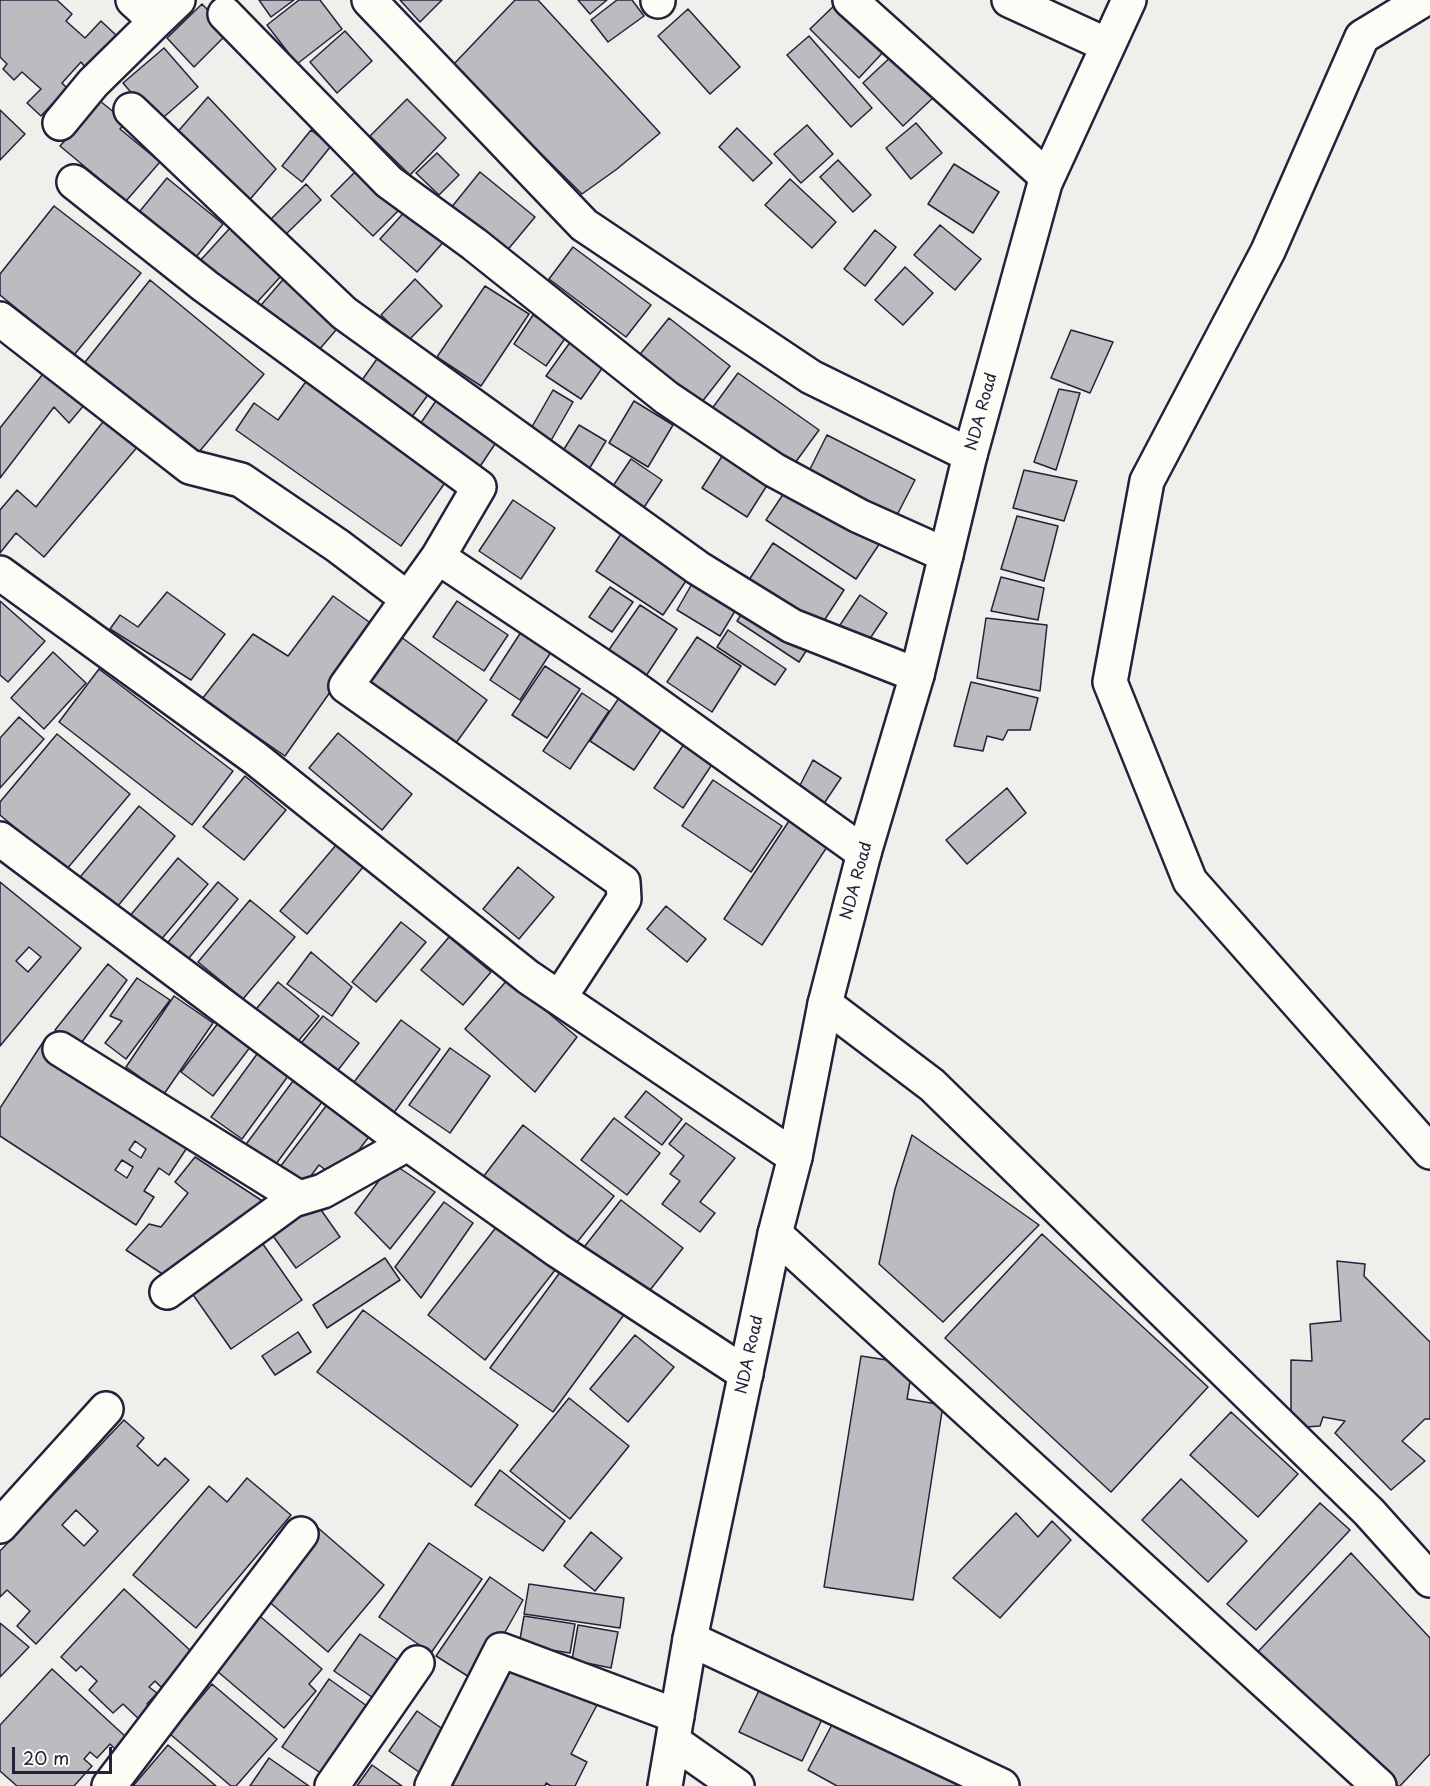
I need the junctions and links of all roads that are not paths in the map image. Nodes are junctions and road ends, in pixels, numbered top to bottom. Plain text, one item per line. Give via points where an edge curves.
1 (369, 0) edge
2 (850, 0) edge
3 (1009, 0) edge
4 (1424, 0) edge
5 (1125, 1) edge
6 (156, 7) edge
7 (225, 14) dead end
8 (1107, 45) junction
9 (131, 110) dead end
10 (60, 123) dead end
11 (1047, 177) junction
12 (74, 182) dead end
13 (0, 319) edge
14 (970, 455) junction
15 (946, 555) junction
16 (438, 557) junction
17 (0, 573) edge
18 (408, 599) junction
19 (917, 675) junction
20 (0, 839) edge
21 (864, 853) junction
22 (560, 997) junction
23 (825, 1004) junction
24 (60, 1049) dead end
25 (407, 1144) junction
26 (1430, 1152) edge
27 (795, 1157) junction
28 (299, 1198) junction
29 (775, 1234) junction
30 (167, 1292) dead end
31 (746, 1374) junction
32 (106, 1409) dead end
33 (0, 1526) edge
34 (301, 1534) dead end
35 (1430, 1580) edge
36 (690, 1639) junction
37 (417, 1664) dead end
38 (675, 1728) junction
39 (109, 1786) edge
40 (332, 1786) edge
41 (432, 1786) edge
42 (666, 1786) edge
43 (737, 1786) edge
44 (1002, 1786) edge
45 (1379, 1786) edge

1 - 14 street via 584,225 811,376
2 - 11 street
3 - 8 street
4 - 26 street via 1362,37 1268,252 1148,481 1110,682 1190,881
5 - 8 street, NDA Road
6 - 10 street
7 - 15 street via 389,182 474,244 667,398 774,470 859,516
8 - 11 street, NDA Road
9 - 19 street via 344,313 698,568 792,626
11 - 14 street, NDA Road
12 - 16 street via 205,286 479,487
13 - 18 street via 190,467 241,480
14 - 15 street, NDA Road
15 - 19 street, NDA Road
16 - 18 street
16 - 21 street via 627,684
17 - 22 street via 255,758 528,977
18 - 22 street via 346,686 622,882 624,899
19 - 21 street, NDA Road
20 - 25 street
21 - 23 street, NDA Road
22 - 27 street
23 - 27 street, NDA Road
23 - 35 street via 932,1085 1369,1512
24 - 28 street
25 - 28 street via 323,1191
25 - 31 street via 557,1250
27 - 29 street, NDA Road
28 - 30 street
29 - 31 street, NDA Road
29 - 45 street
31 - 36 street, NDA Road
32 - 33 street
34 - 39 street
36 - 38 street, NDA Road
36 - 44 street
37 - 40 street
38 - 41 street via 501,1650
38 - 42 street, NDA Road
38 - 43 street

